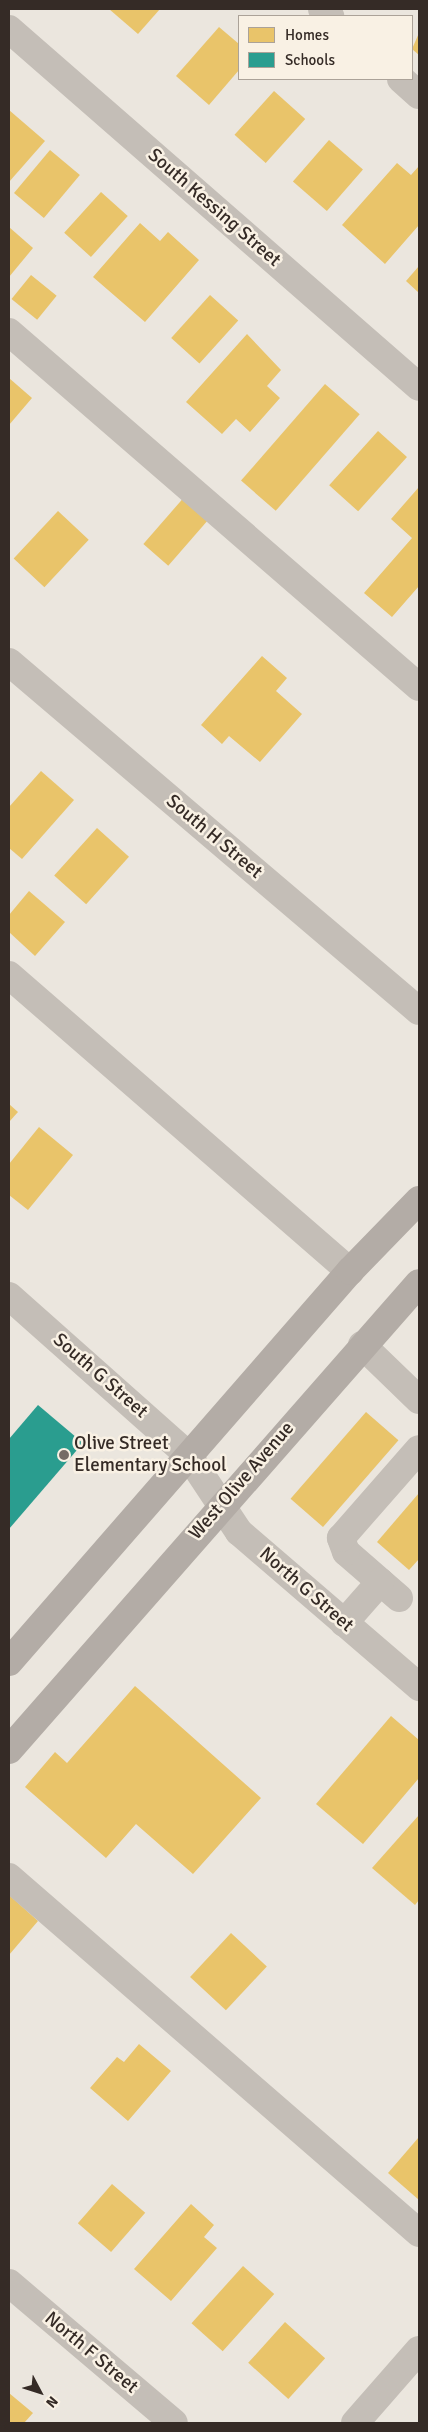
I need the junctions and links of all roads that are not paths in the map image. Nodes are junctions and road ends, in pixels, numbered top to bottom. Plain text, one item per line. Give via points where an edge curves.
1 (9, 29) edge
2 (402, 80) edge
3 (419, 95) edge
4 (9, 332) edge
5 (419, 387) edge
6 (9, 662) edge
7 (419, 687) edge
8 (9, 975) edge
9 (419, 1011) edge
10 (419, 1200) edge
11 (350, 1271) junction
12 (419, 1284) edge
13 (9, 1296) edge
14 (362, 1345) junction
15 (419, 1400) edge
16 (419, 1449) edge
17 (188, 1455) junction
18 (205, 1482) joint
19 (221, 1505) junction
20 (344, 1623) junction
21 (9, 1662) edge
22 (419, 1687) edge
23 (9, 1750) edge
24 (9, 1877) edge
25 (419, 2232) edge
26 (9, 2283) edge
27 (419, 2350) edge
28 (174, 2423) edge
29 (355, 2423) edge

1 - 5 street, South Kessing Street
2 - 3 street
4 - 7 street
6 - 9 street, South H Street
8 - 11 street
10 - 11 main road
11 - 17 main road
12 - 14 main road, West Olive Avenue
13 - 17 street, South G Street
14 - 15 street
14 - 19 main road, West Olive Avenue
16 - 20 street via 341,1538 346,1552 389,1590
17 - 18 street, South G Street
17 - 21 main road
18 - 19 street, North G Street
19 - 20 street, North G Street via 239,1532
19 - 23 main road, West Olive Avenue
20 - 22 street, North G Street
24 - 25 street
26 - 28 street, North F Street
27 - 29 street

